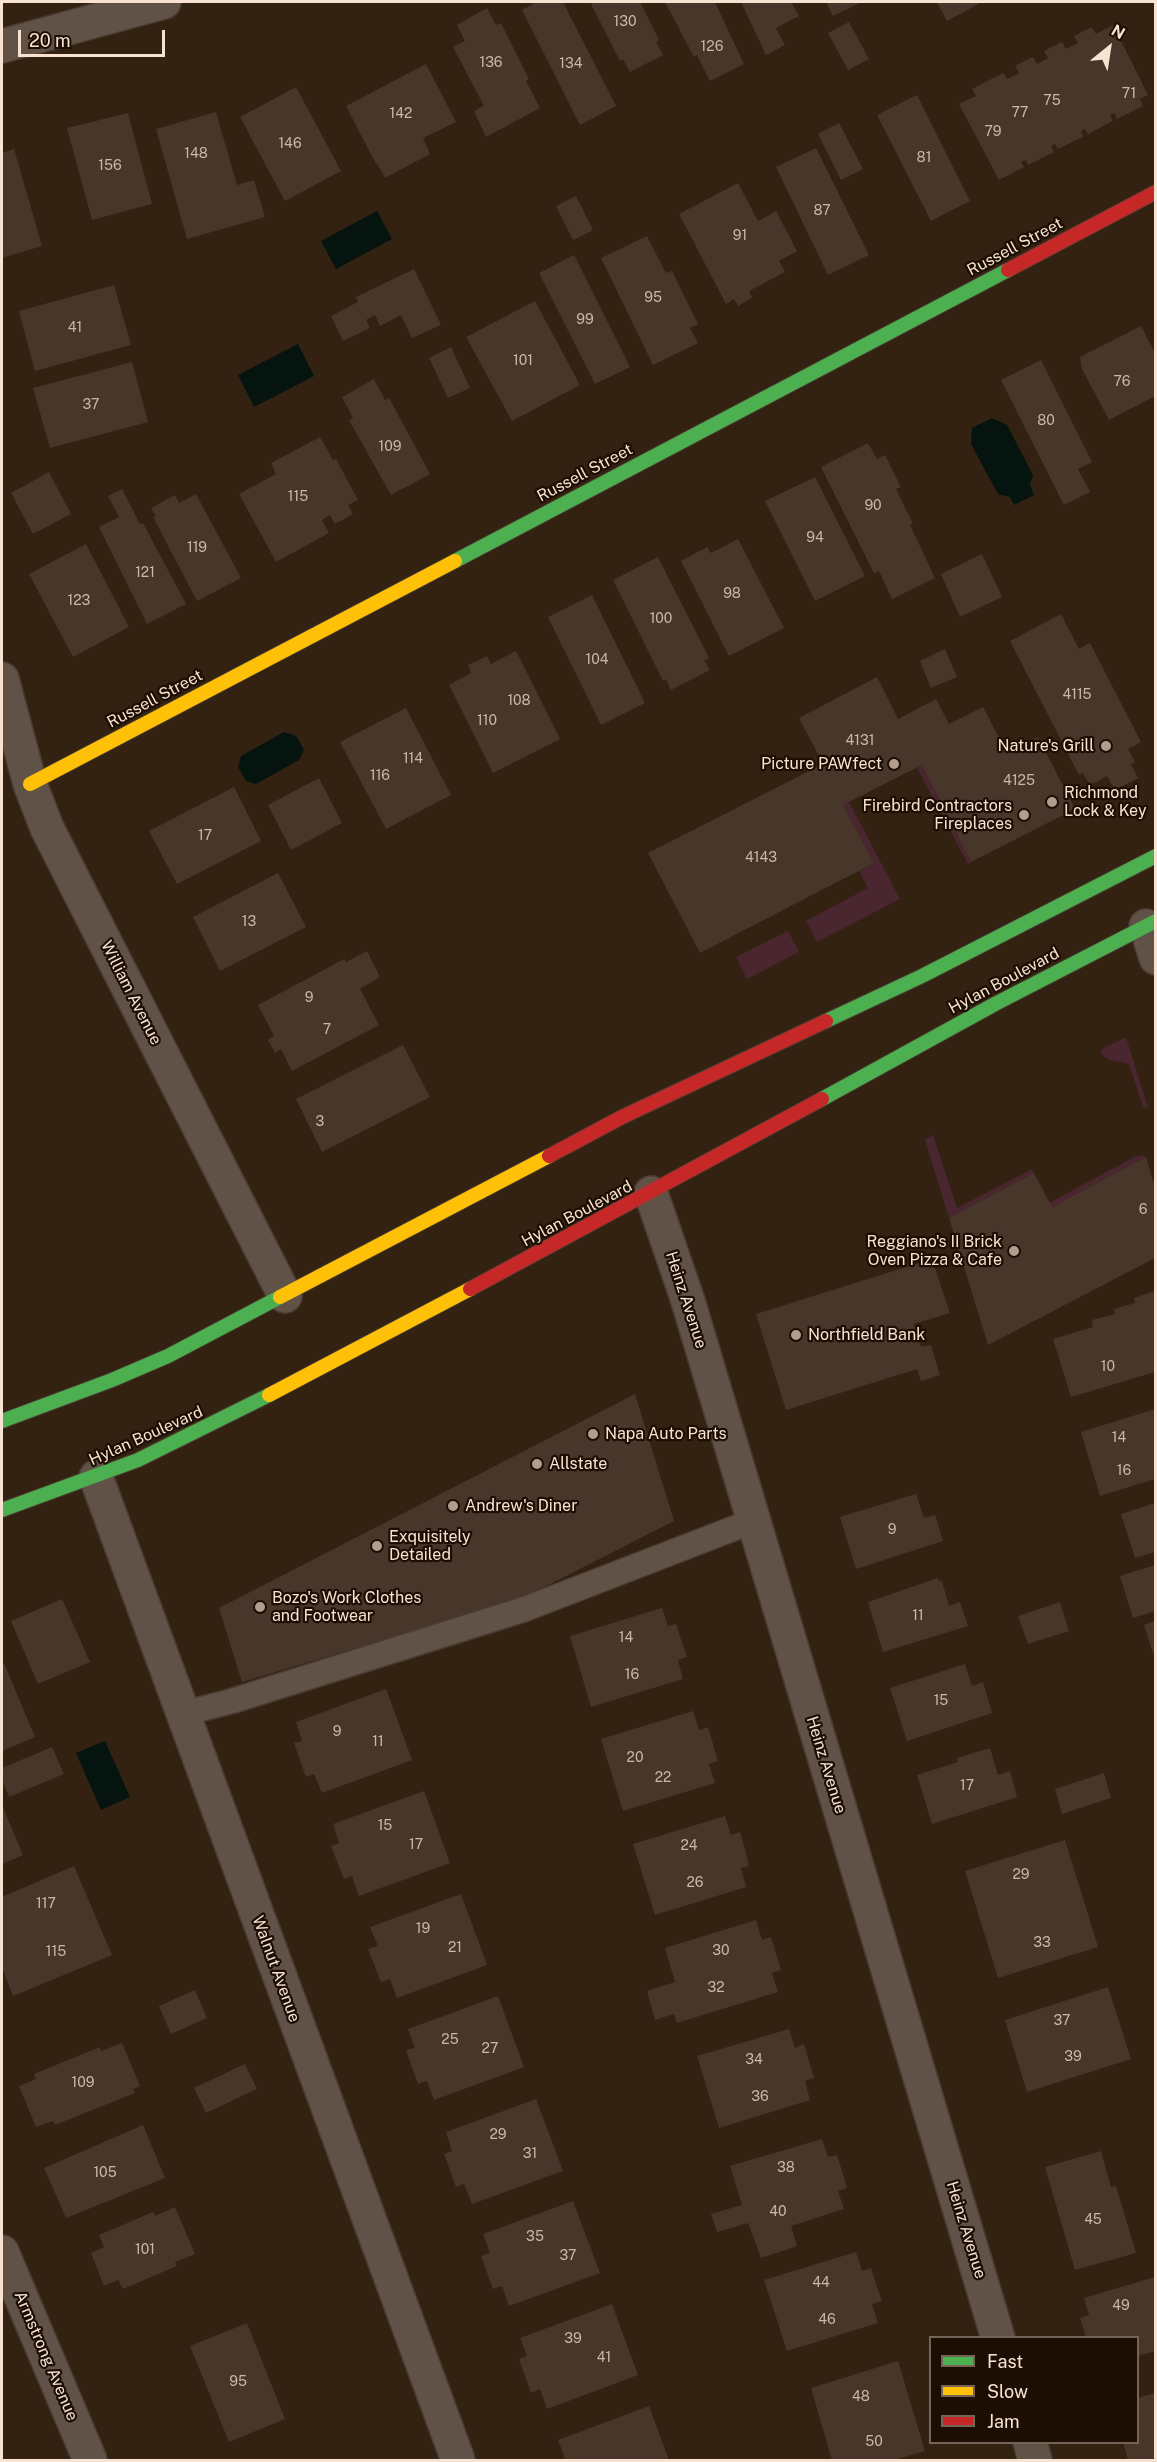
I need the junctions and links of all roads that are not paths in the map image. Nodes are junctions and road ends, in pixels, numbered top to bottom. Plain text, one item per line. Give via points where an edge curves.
1 (164, 2) edge
2 (2, 46) edge
3 (1155, 192) edge
4 (2, 679) edge
5 (30, 783) junction
6 (1155, 856) edge
7 (1151, 923) edge
8 (1155, 958) edge
9 (651, 1193) junction
10 (285, 1296) junction
11 (2, 1421) edge
12 (96, 1477) junction
13 (2, 1510) edge
14 (753, 1521) junction
15 (182, 1714) junction
16 (2, 2252) edge
17 (998, 2336) edge
18 (1031, 2444) edge
19 (90, 2460) edge
20 (458, 2460) edge
21 (1035, 2460) edge

1 - 2 street
3 - 5 main road, Russell Street
4 - 5 street, William Avenue
5 - 10 street, William Avenue via 47,828
6 - 10 main road via 922,976 622,1117
7 - 8 street
7 - 9 main road, Hylan Boulevard
9 - 12 main road, Hylan Boulevard via 235,1413
9 - 14 street, Heinz Avenue via 688,1301
10 - 11 main road via 168,1356
12 - 13 main road, Hylan Boulevard
12 - 15 street, Walnut Avenue
14 - 15 lane via 525,1609
14 - 17 street, Heinz Avenue
15 - 20 street, Walnut Avenue
16 - 19 street, Armstrong Avenue
18 - 21 street

